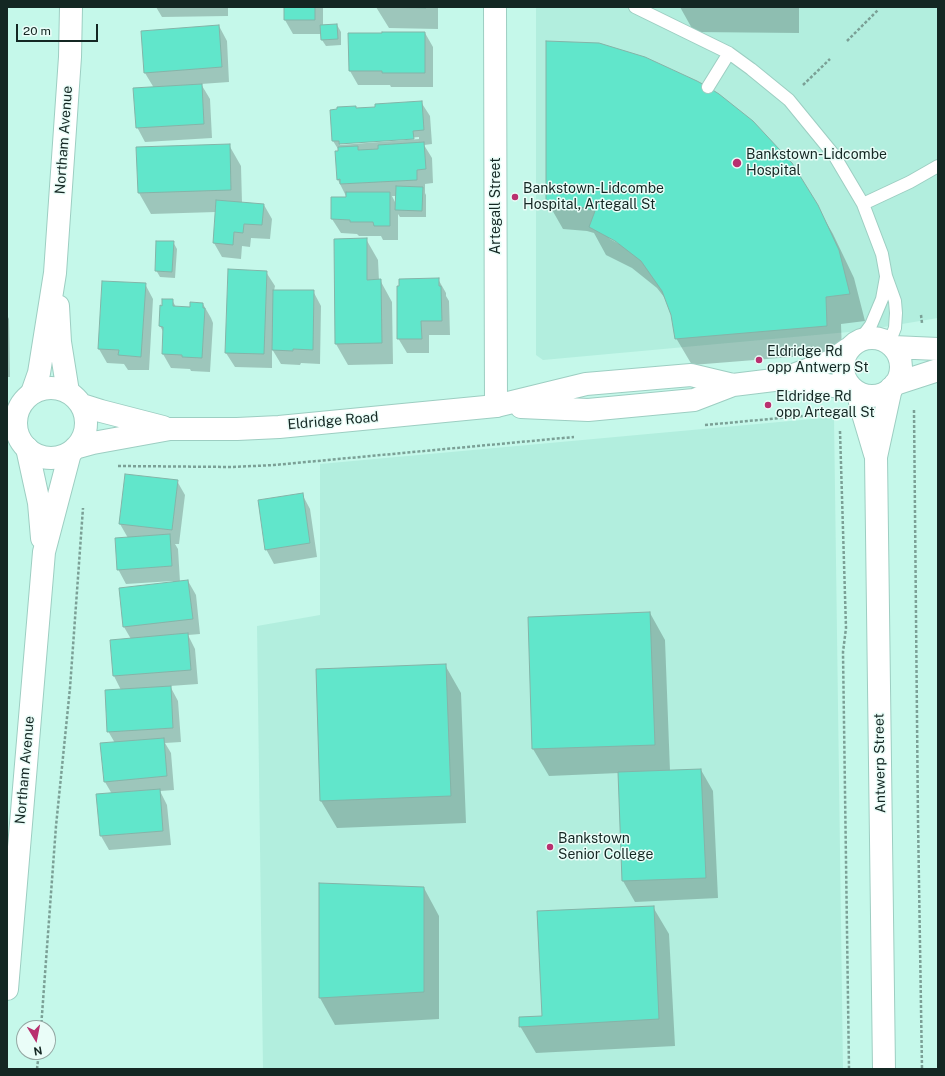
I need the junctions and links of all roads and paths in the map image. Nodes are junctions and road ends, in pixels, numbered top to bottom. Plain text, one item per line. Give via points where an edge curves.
1 (71, 7) edge
2 (495, 7) edge
3 (635, 7) edge
4 (878, 10) dead end
5 (848, 41) dead end
6 (729, 53) junction
7 (830, 59) dead end
8 (708, 87) dead end
9 (800, 89) dead end
10 (938, 166) edge
11 (863, 204) junction
12 (55, 273) junction
13 (886, 276) junction
14 (854, 344) junction
15 (891, 345) junction
16 (938, 349) edge
17 (938, 370) edge
18 (782, 379) junction
19 (893, 386) junction
20 (856, 391) junction
21 (75, 399) junction
22 (20, 404) edge
23 (496, 406) junction
24 (914, 406) dead end
25 (840, 413) dead end
26 (700, 425) dead end
27 (840, 428) dead end
28 (170, 429) junction
29 (576, 436) dead end
30 (19, 443) edge
31 (73, 450) junction
32 (876, 457) junction
33 (118, 466) dead end
34 (84, 507) dead end
35 (44, 552) junction
36 (12, 875) edge
37 (7, 989) edge
38 (42, 1020) edge
39 (849, 1069) edge
40 (884, 1069) edge
41 (922, 1069) edge

1 - 12 street, Northam Avenue via 70,57
2 - 23 street, Artegall Street
3 - 6 lane
4 - 5 path
6 - 8 lane
6 - 11 lane via 789,100 834,154
7 - 9 path
10 - 11 lane
11 - 13 lane via 882,254
12 - 21 street, Northam Avenue via 60,342
12 - 22 street, Northam Avenue via 38,373
13 - 14 lane via 882,299 871,325
13 - 15 lane via 895,301 896,313
14 - 15 street via 876,338
14 - 18 street, Eldridge Road via 831,361
14 - 20 street via 844,358 842,368 847,382
15 - 16 street
15 - 19 street via 899,356 901,366 900,376
17 - 19 street
18 - 20 street, Eldridge Road
18 - 23 street, Eldridge Road via 733,384 691,375 586,384
19 - 20 street via 878,395 868,396
19 - 32 street, Antwerp Street
20 - 32 street, Antwerp Street
21 - 22 street via 56,388 44,388
21 - 28 street, Eldridge Road via 101,411
21 - 31 street via 86,416 86,428 83,439
22 - 30 street via 16,425
23 - 28 street, Eldridge Road via 237,429
24 - 41 path
25 - 26 path
27 - 39 path via 846,628 843,652
28 - 31 street, Eldridge Road via 93,443
29 - 33 path via 274,465
30 - 31 street via 48,458 60,457
30 - 35 street, Northam Avenue via 39,503
31 - 35 street, Northam Avenue
32 - 40 street, Antwerp Street
34 - 38 path
35 - 36 street, Northam Avenue
36 - 37 street, Northam Avenue

